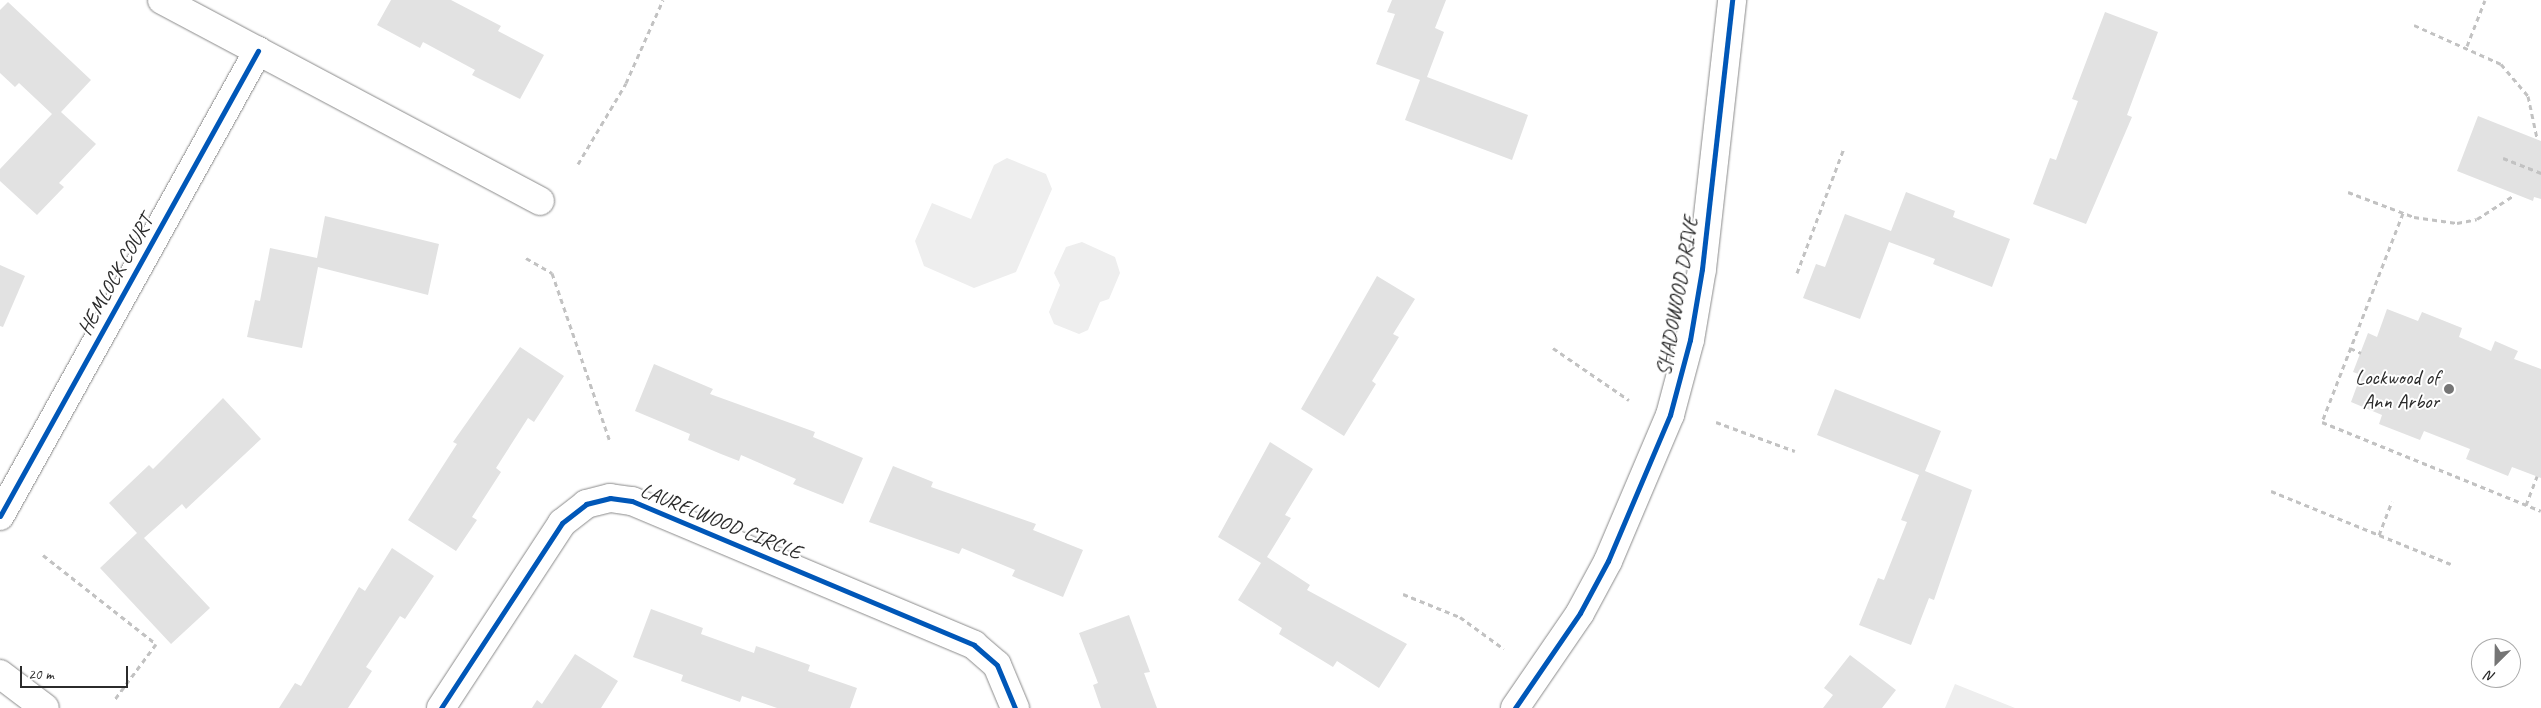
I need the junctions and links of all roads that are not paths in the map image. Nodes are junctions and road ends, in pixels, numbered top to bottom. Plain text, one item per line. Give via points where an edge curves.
1 (162, 0) edge
2 (1732, 0) edge
3 (258, 51) junction
4 (540, 201) dead end
5 (0, 516) edge
6 (0, 674) edge
7 (45, 708) edge
8 (441, 708) edge
9 (1015, 708) edge
10 (1515, 708) edge

1 - 3 street
2 - 10 street, SHADOWOOD DRIVE via 1702,269 1690,340 1670,415 1645,478 1594,587
3 - 4 street
3 - 5 street, HEMLOCK COURT
6 - 7 street
8 - 9 street, LAURELWOOD CIRCLE via 562,524 586,504 610,498 632,501 974,645 997,665

